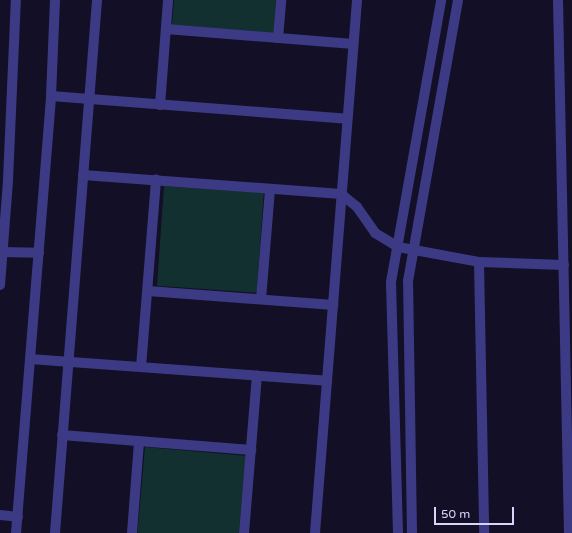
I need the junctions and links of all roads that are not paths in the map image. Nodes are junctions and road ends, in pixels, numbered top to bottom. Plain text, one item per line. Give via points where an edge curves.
1 (16, 0) edge
2 (55, 0) edge
3 (97, 0) edge
4 (168, 0) edge
5 (281, 0) edge
6 (357, 0) edge
7 (441, 0) edge
8 (458, 0) edge
9 (558, 0) edge
10 (166, 30) junction
11 (278, 38) junction
12 (353, 44) junction
13 (50, 96) junction
14 (89, 99) junction
15 (160, 105) junction
16 (567, 117) edge
17 (348, 119) junction
18 (83, 175) junction
19 (4, 180) edge
20 (156, 180) junction
21 (270, 189) junction
22 (341, 194) junction
23 (568, 203) edge
24 (398, 247) junction
25 (1, 252) edge
26 (413, 252) junction
27 (39, 253) junction
28 (479, 262) junction
29 (564, 265) junction
30 (0, 285) edge
31 (148, 291) junction
32 (261, 299) junction
33 (333, 305) junction
34 (30, 359) junction
35 (68, 362) junction
36 (141, 367) junction
37 (257, 376) junction
38 (327, 381) junction
39 (569, 382) edge
40 (62, 436) junction
41 (140, 441) junction
42 (251, 450) junction
43 (570, 465) edge
44 (0, 515) edge
45 (18, 517) junction
46 (16, 533) edge
47 (55, 533) edge
48 (132, 533) edge
49 (244, 533) edge
50 (315, 533) edge
51 (398, 533) edge
52 (412, 533) edge
53 (484, 533) edge
54 (569, 533) edge

1 - 19 street
2 - 13 street
3 - 14 street
4 - 10 street
5 - 11 street
6 - 12 street
7 - 24 street
8 - 26 street
9 - 16 street
10 - 11 street
10 - 15 street
11 - 12 street
12 - 17 street
13 - 14 street
13 - 27 street
14 - 15 street
14 - 18 street
15 - 17 street
16 - 23 street
17 - 22 street
18 - 20 street
18 - 35 street
19 - 25 street
20 - 21 street
20 - 31 street
21 - 22 street
21 - 32 street
22 - 24 street via 358,207 375,234
22 - 33 street
23 - 29 street
24 - 26 street
24 - 51 street via 391,282
25 - 27 street
25 - 30 street
26 - 28 street
26 - 52 street via 408,281
27 - 34 street
28 - 29 street
28 - 53 street
29 - 39 street
31 - 32 street
31 - 36 street
32 - 33 street
33 - 38 street
34 - 35 street
34 - 45 street
35 - 36 street
35 - 40 street
36 - 37 street
37 - 38 street
37 - 42 street
38 - 50 street
39 - 43 street
40 - 41 street
40 - 47 street
41 - 42 street
41 - 48 street
42 - 49 street
43 - 54 street
44 - 45 street
45 - 46 street

